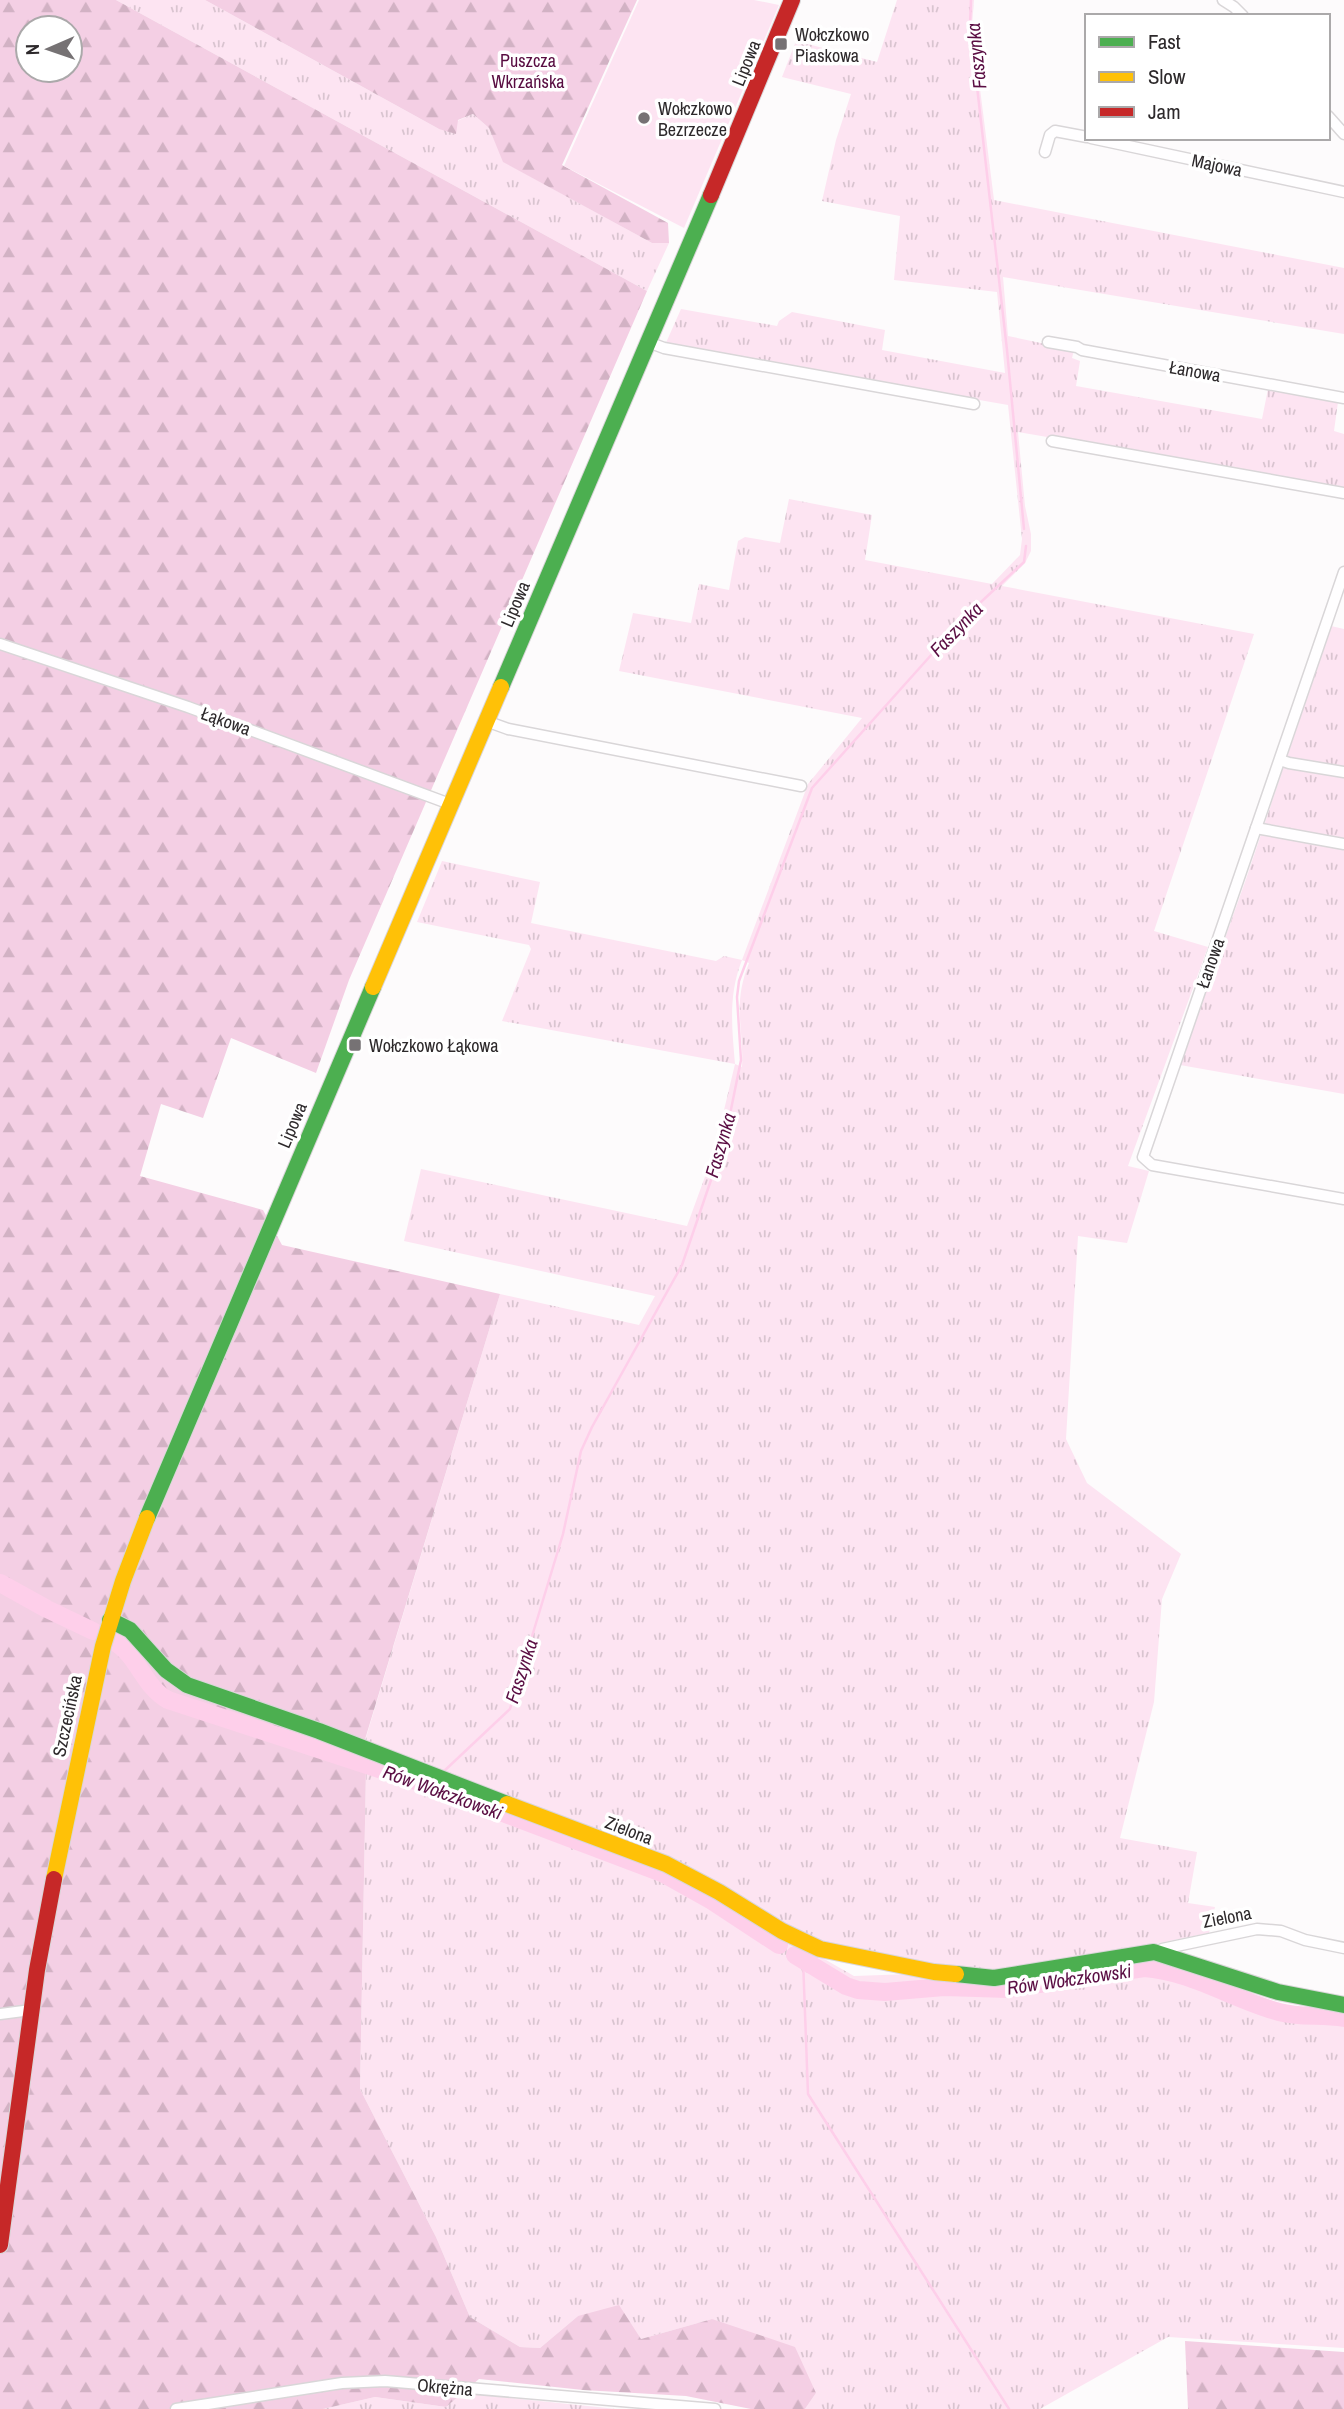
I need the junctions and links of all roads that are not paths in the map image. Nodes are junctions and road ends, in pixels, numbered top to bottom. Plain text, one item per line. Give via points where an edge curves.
1 (792, 0) edge
2 (1223, 0) edge
3 (1237, 3) edge
4 (1330, 118) edge
5 (1344, 134) edge
6 (1085, 137) edge
7 (1098, 140) edge
8 (1045, 152) dead end
9 (1344, 192) edge
10 (648, 342) junction
11 (1048, 342) dead end
12 (1344, 398) edge
13 (974, 404) dead end
14 (1052, 441) dead end
15 (1344, 494) edge
16 (1344, 572) edge
17 (0, 644) edge
18 (485, 721) junction
19 (1280, 760) junction
20 (1344, 772) edge
21 (801, 786) dead end
22 (450, 804) junction
23 (1256, 828) junction
24 (1344, 844) edge
25 (1344, 1199) edge
26 (272, 1222) joint
27 (110, 1620) junction
28 (1344, 1948) edge
29 (1160, 1954) junction
30 (1344, 2005) edge
31 (31, 2010) junction
32 (0, 2014) edge
33 (0, 2245) edge
34 (176, 2409) edge
35 (715, 2409) edge

1 - 10 street, Lipowa
2 - 3 street
4 - 5 street
6 - 8 street, Majowa via 1055,131 1049,135
7 - 9 street, Majowa
10 - 13 street
10 - 18 street, Lipowa
11 - 12 street, Łanowa
14 - 15 street
16 - 19 street, Łanowa
17 - 22 street, Łąkowa via 188,707
18 - 21 street
18 - 22 street, Lipowa
19 - 20 street
19 - 23 street, Łanowa
22 - 26 street, Lipowa
23 - 24 street
23 - 25 street, Łanowa via 1143,1157 1152,1165
26 - 27 street, Szczecińska via 149,1512
27 - 29 street, Zielona via 130,1630 166,1670 187,1685 666,1864 820,1949 934,1972 994,1978 1147,1952
27 - 31 street, Szczecińska via 65,1820
28 - 29 street, Zielona via 1257,1929 1162,1949
29 - 30 street, Zielona via 1278,1992
31 - 32 street
31 - 33 street, Szczecińska
34 - 35 street, Okrężna via 342,2383 386,2381

